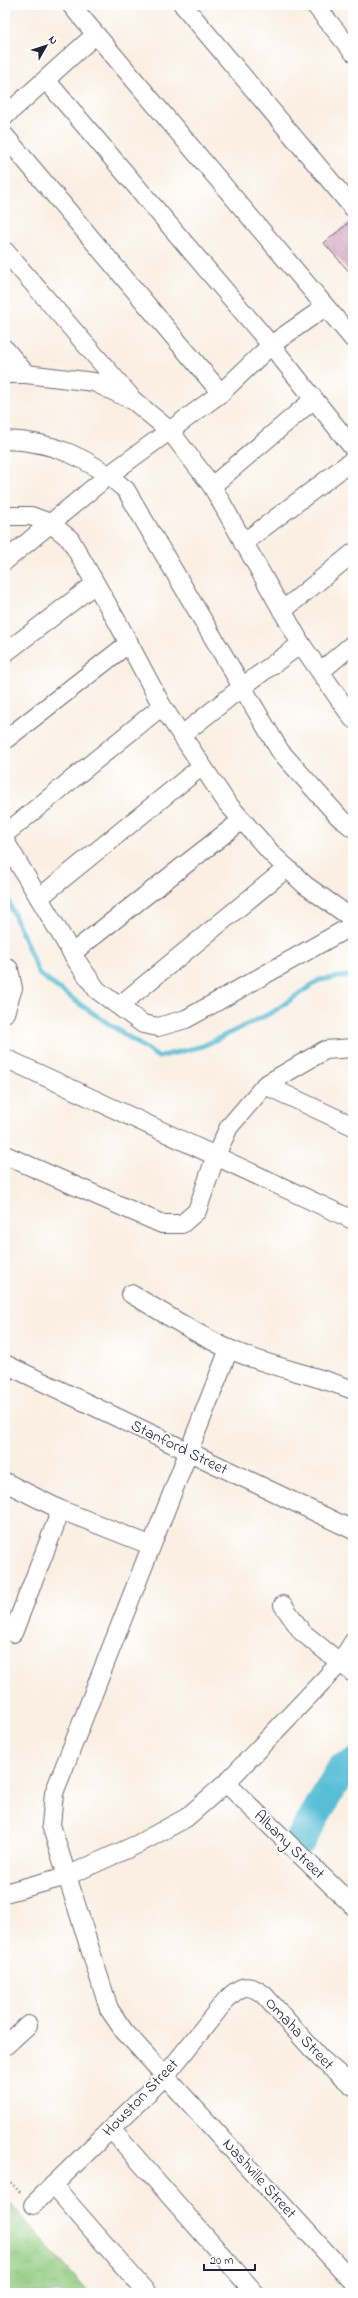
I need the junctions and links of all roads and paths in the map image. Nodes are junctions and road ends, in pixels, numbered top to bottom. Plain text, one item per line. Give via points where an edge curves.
1 (71, 5) edge
2 (183, 5) edge
3 (315, 5) edge
4 (95, 35) junction
5 (353, 52) edge
6 (46, 80) junction
7 (5, 116) edge
8 (5, 136) edge
9 (353, 208) edge
10 (5, 251) edge
11 (325, 307) junction
12 (353, 339) edge
13 (271, 346) junction
14 (5, 349) edge
15 (5, 374) edge
16 (26, 374) junction
17 (221, 393) junction
18 (314, 399) junction
19 (134, 401) junction
20 (170, 431) junction
21 (5, 440) edge
22 (353, 448) edge
23 (353, 460) edge
24 (109, 475) junction
25 (212, 486) junction
26 (5, 516) edge
27 (50, 523) junction
28 (243, 543) junction
29 (353, 553) edge
30 (5, 561) edge
31 (95, 584) junction
32 (282, 611) junction
33 (128, 643) junction
34 (301, 644) junction
35 (353, 644) edge
36 (5, 653) edge
37 (321, 671) junction
38 (242, 686) junction
39 (162, 706) junction
40 (353, 718) edge
41 (182, 735) junction
42 (5, 740) edge
43 (202, 766) junction
44 (241, 821) junction
45 (353, 828) edge
46 (5, 834) edge
47 (5, 841) edge
48 (287, 868) junction
49 (40, 897) junction
50 (353, 919) edge
51 (353, 925) edge
52 (72, 954) junction
53 (5, 967) edge
54 (119, 1006) junction
55 (5, 1013) edge
56 (353, 1048) edge
57 (5, 1058) edge
58 (265, 1085) junction
59 (353, 1126) edge
60 (5, 1155) edge
61 (216, 1155) junction
62 (353, 1220) edge
63 (130, 1294) dead end
64 (229, 1349) junction
65 (5, 1364) edge
66 (353, 1390) edge
67 (187, 1452) junction
68 (5, 1482) edge
69 (61, 1510) junction
70 (353, 1530) edge
71 (150, 1546) junction
72 (283, 1605) dead end
73 (13, 1633) dead end
74 (353, 1642) edge
75 (346, 1668) edge
76 (226, 1783) junction
77 (67, 1876) junction
78 (5, 1893) edge
79 (353, 1906) edge
80 (243, 1987) joint
81 (28, 2025) dead end
82 (5, 2046) edge
83 (166, 2076) junction
84 (353, 2086) edge
85 (112, 2129) junction
86 (5, 2177) edge
87 (53, 2185) junction
88 (33, 2205) joint
89 (353, 2282) edge
90 (147, 2293) edge
91 (255, 2293) edge

1 - 4 street
2 - 9 street
3 - 5 street
4 - 6 street
4 - 11 street
6 - 7 street
6 - 13 street
8 - 17 street
10 - 19 street
11 - 12 street
11 - 13 street
13 - 17 street
13 - 18 street
14 - 16 street
15 - 16 street
16 - 19 street via 94,382
17 - 20 street
18 - 22 street
18 - 25 street
19 - 20 street
20 - 24 street
20 - 25 street
21 - 24 street via 18,440 62,449
23 - 28 street
24 - 27 street
24 - 38 street via 126,490
25 - 28 street
26 - 27 street via 31,516
27 - 30 street
27 - 31 street via 70,539
28 - 32 street
29 - 32 street
31 - 33 street
31 - 36 street
32 - 34 street
33 - 39 street
33 - 42 street
34 - 37 street
34 - 38 street
35 - 37 street
37 - 40 street
38 - 41 street
38 - 45 street via 280,751 339,817
39 - 41 street
39 - 46 street
41 - 43 street
43 - 44 street
43 - 49 street
44 - 48 street
44 - 52 street
47 - 49 street
48 - 50 street via 323,899
48 - 54 street
49 - 52 street
51 - 54 street via 186,1019 158,1027 143,1024
52 - 54 street via 97,990
53 - 55 street via 9,969 13,988
56 - 58 street via 325,1050
57 - 61 street
58 - 59 street
58 - 61 street via 229,1127
60 - 61 street via 162,1224 182,1224 196,1211
61 - 62 street
63 - 64 street
64 - 66 street via 277,1366 324,1378
64 - 67 street, Nashville Street
65 - 67 street, Stanford Street
67 - 70 street, Stanford Street
67 - 71 street, Nashville Street
68 - 69 street
69 - 71 street
69 - 73 street
71 - 77 street, Nashville Street via 54,1793 51,1825
72 - 75 street via 302,1632
74 - 75 street
75 - 76 street
76 - 77 street via 186,1818 138,1844
76 - 79 street, Albany Street
77 - 78 street
77 - 83 street, Nashville Street via 109,2009 124,2031
80 - 83 street, Houston Street via 226,2000
80 - 84 street, Omaha Street via 254,1988 264,1996 321,2059
81 - 82 street
83 - 85 street, Houston Street
83 - 89 street, Nashville Street
85 - 87 street, Houston Street
85 - 91 street
86 - 88 path
87 - 88 street, Houston Street
87 - 90 street

